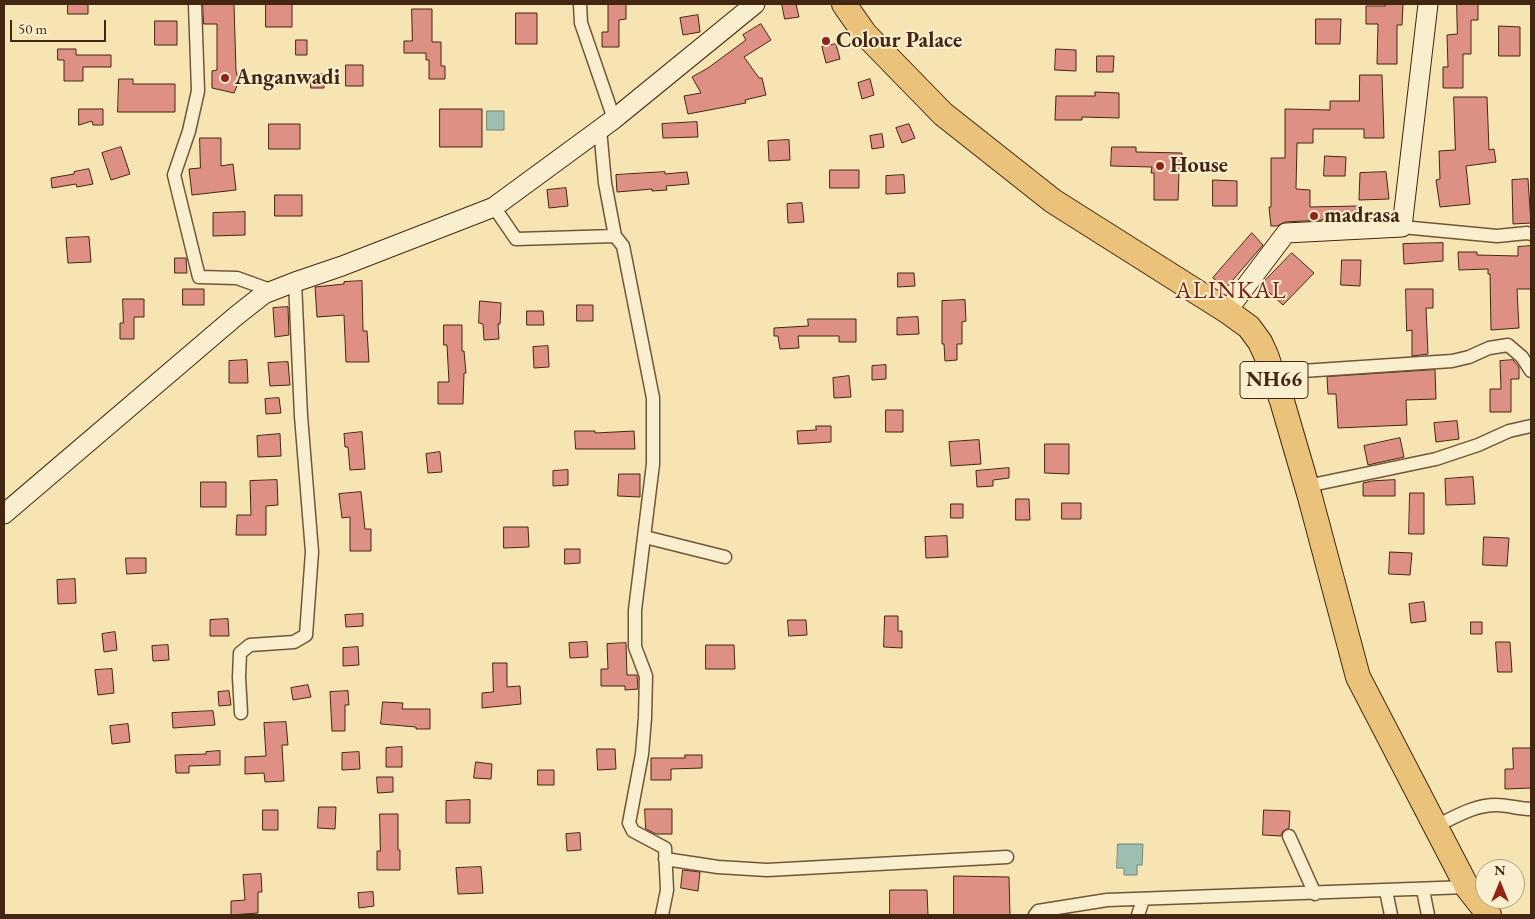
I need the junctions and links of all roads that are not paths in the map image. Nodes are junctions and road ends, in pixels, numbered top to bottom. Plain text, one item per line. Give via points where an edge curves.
1 (195, 4) edge
2 (580, 4) edge
3 (755, 4) edge
4 (844, 4) edge
5 (1428, 4) edge
6 (607, 124) junction
7 (494, 207) junction
8 (1402, 227) junction
9 (1531, 234) edge
10 (615, 236) junction
11 (295, 282) junction
12 (273, 291) junction
13 (1227, 311) junction
14 (1531, 371) edge
15 (1272, 373) junction
16 (1531, 426) edge
17 (1307, 486) junction
18 (4, 514) edge
19 (645, 538) junction
20 (724, 557) dead end
21 (241, 714) dead end
22 (1531, 809) edge
23 (1436, 826) junction
24 (1289, 836) dead end
25 (1007, 857) dead end
26 (665, 859) junction
27 (1467, 887) junction
28 (1423, 890) junction
29 (1386, 891) junction
30 (1315, 894) junction
31 (1143, 900) junction
32 (662, 915) edge
33 (1035, 915) edge
34 (1138, 915) edge
35 (1391, 915) edge
36 (1428, 915) edge
37 (1489, 915) edge

1 - 12 street via 198,90 174,175 199,277 237,278
2 - 6 street via 581,23
3 - 6 main road
4 - 13 highway, NH66 via 866,34 943,114 1053,201
5 - 8 main road
6 - 7 main road
6 - 10 street via 606,183
7 - 10 street via 516,239
7 - 11 main road
8 - 9 street via 1497,236
8 - 13 main road via 1286,233
10 - 19 street via 624,246 653,398 653,464
11 - 12 main road
11 - 21 street via 312,552 306,635 294,642 250,645 240,653
12 - 18 main road via 264,294 236,316
13 - 15 highway, NH66 via 1248,327 1260,342
14 - 15 street via 1522,356 1508,345 1452,361
15 - 17 highway, NH66
16 - 17 street via 1436,459
17 - 23 highway, NH66 via 1358,677
19 - 20 street
19 - 26 street via 635,610 635,647 646,676 645,718 629,823 633,832 665,848
22 - 23 street via 1495,805 1471,809
23 - 27 highway, NH66
24 - 30 street
25 - 26 street via 767,870
26 - 32 street via 667,890
27 - 28 street
27 - 37 highway, NH66
28 - 29 street
28 - 36 street
29 - 30 street
29 - 35 street
30 - 31 street
31 - 33 street via 1107,900 1038,911
31 - 34 street

